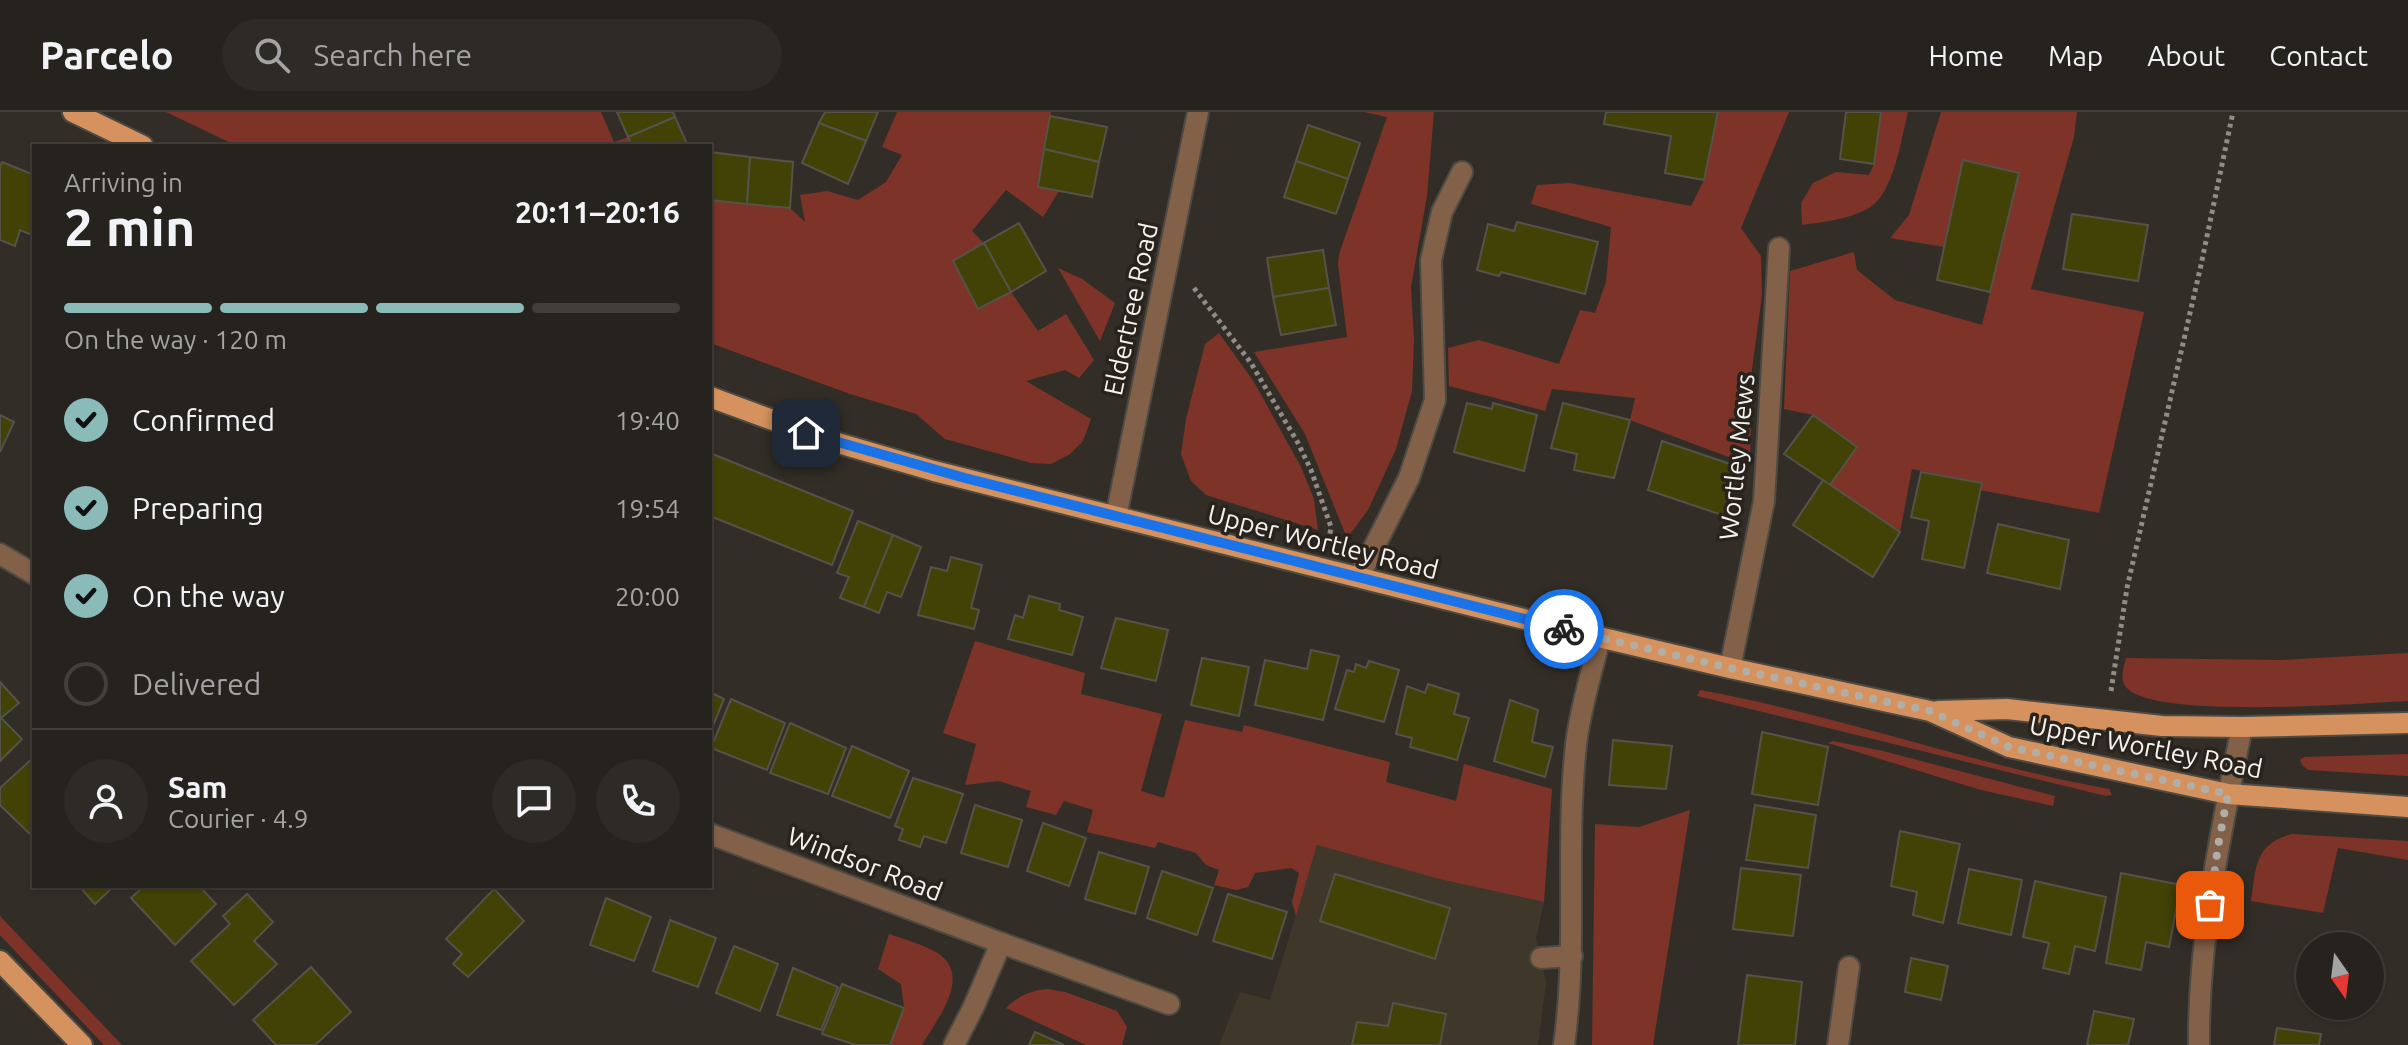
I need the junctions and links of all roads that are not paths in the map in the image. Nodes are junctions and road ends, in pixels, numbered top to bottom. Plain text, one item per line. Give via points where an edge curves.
1 (73, 112) edge
2 (1198, 112) edge
3 (139, 144) edge
4 (1462, 172) dead end
5 (1779, 248) dead end
6 (712, 398) edge
7 (1116, 517) junction
8 (0, 554) edge
9 (32, 573) edge
10 (1359, 577) junction
11 (1600, 637) junction
12 (1730, 668) junction
13 (1930, 711) junction
14 (2408, 723) edge
15 (2242, 727) junction
16 (2228, 794) junction
17 (2408, 807) edge
18 (712, 835) edge
19 (1001, 943) junction
20 (1572, 956) junction
21 (1541, 958) dead end
22 (0, 961) edge
23 (1849, 967) dead end
24 (1169, 1004) dead end
25 (82, 1045) edge
26 (954, 1045) edge
27 (1564, 1045) edge
28 (1838, 1045) edge
29 (2199, 1045) edge

1 - 3 main road
2 - 7 street, Eldertree Road
4 - 10 street via 1442,212 1431,260 1435,400 1409,478
5 - 12 street, Wortley Mews via 1764,501
6 - 7 main road, Upper Wortley Road via 824,439
7 - 10 main road, Upper Wortley Road
8 - 9 street
10 - 11 main road, Upper Wortley Road
11 - 12 main road, Upper Wortley Road
11 - 20 street via 1576,744
12 - 13 main road, Upper Wortley Road
13 - 15 main road, Upper Wortley Road via 2007,709 2162,726
13 - 16 main road, Upper Wortley Road via 2009,747
14 - 15 main road, Upper Wortley Road
15 - 16 street
16 - 17 main road, Upper Wortley Road
16 - 29 street via 2198,995
18 - 19 street, Windsor Road
19 - 24 street, Windsor Road
19 - 26 street
20 - 21 street
20 - 27 street
22 - 25 main road
23 - 28 street

